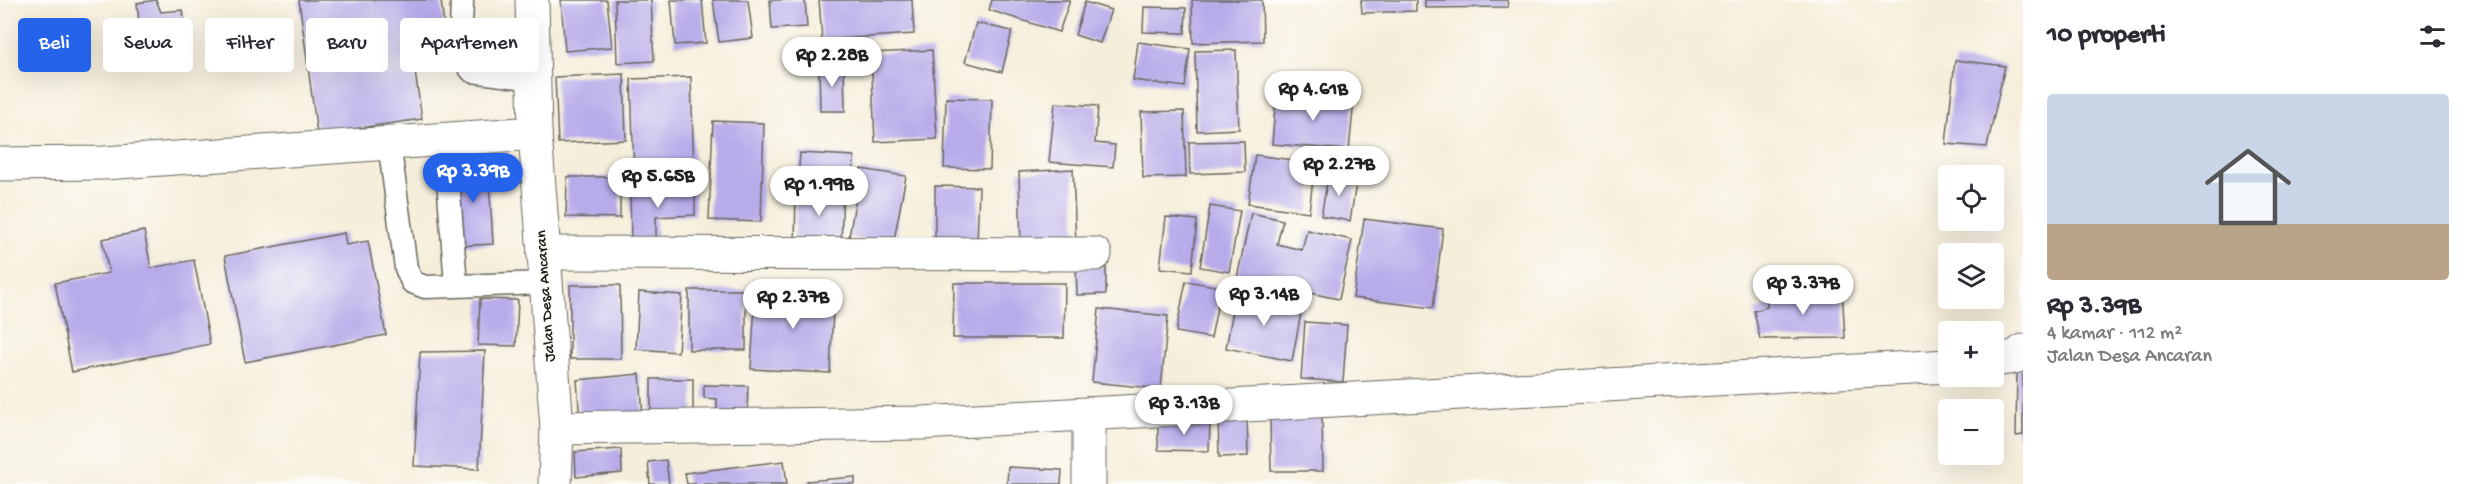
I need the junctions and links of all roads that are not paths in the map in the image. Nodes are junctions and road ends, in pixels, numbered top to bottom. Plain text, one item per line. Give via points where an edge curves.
1 (462, 0) edge
2 (532, 0) edge
3 (534, 79) junction
4 (535, 133) junction
5 (445, 139) junction
6 (389, 143) junction
7 (0, 164) edge
8 (1095, 255) dead end
9 (545, 268) junction
10 (456, 285) junction
11 (1938, 367) edge
12 (1089, 414) junction
13 (557, 428) junction
14 (555, 484) edge
15 (1089, 484) edge

1 - 3 lane via 465,64 472,71
2 - 3 street, Jalan Desa Ancaran
3 - 4 street, Jalan Desa Ancaran
4 - 5 street
4 - 9 street, Jalan Desa Ancaran
5 - 6 street
5 - 10 lane
6 - 7 street via 104,163
6 - 10 lane via 406,268 412,282 425,287
8 - 9 street
9 - 10 lane
9 - 13 street, Jalan Desa Ancaran
11 - 12 street
12 - 13 street via 922,423
12 - 15 street
13 - 14 street, Jalan Desa Ancaran

